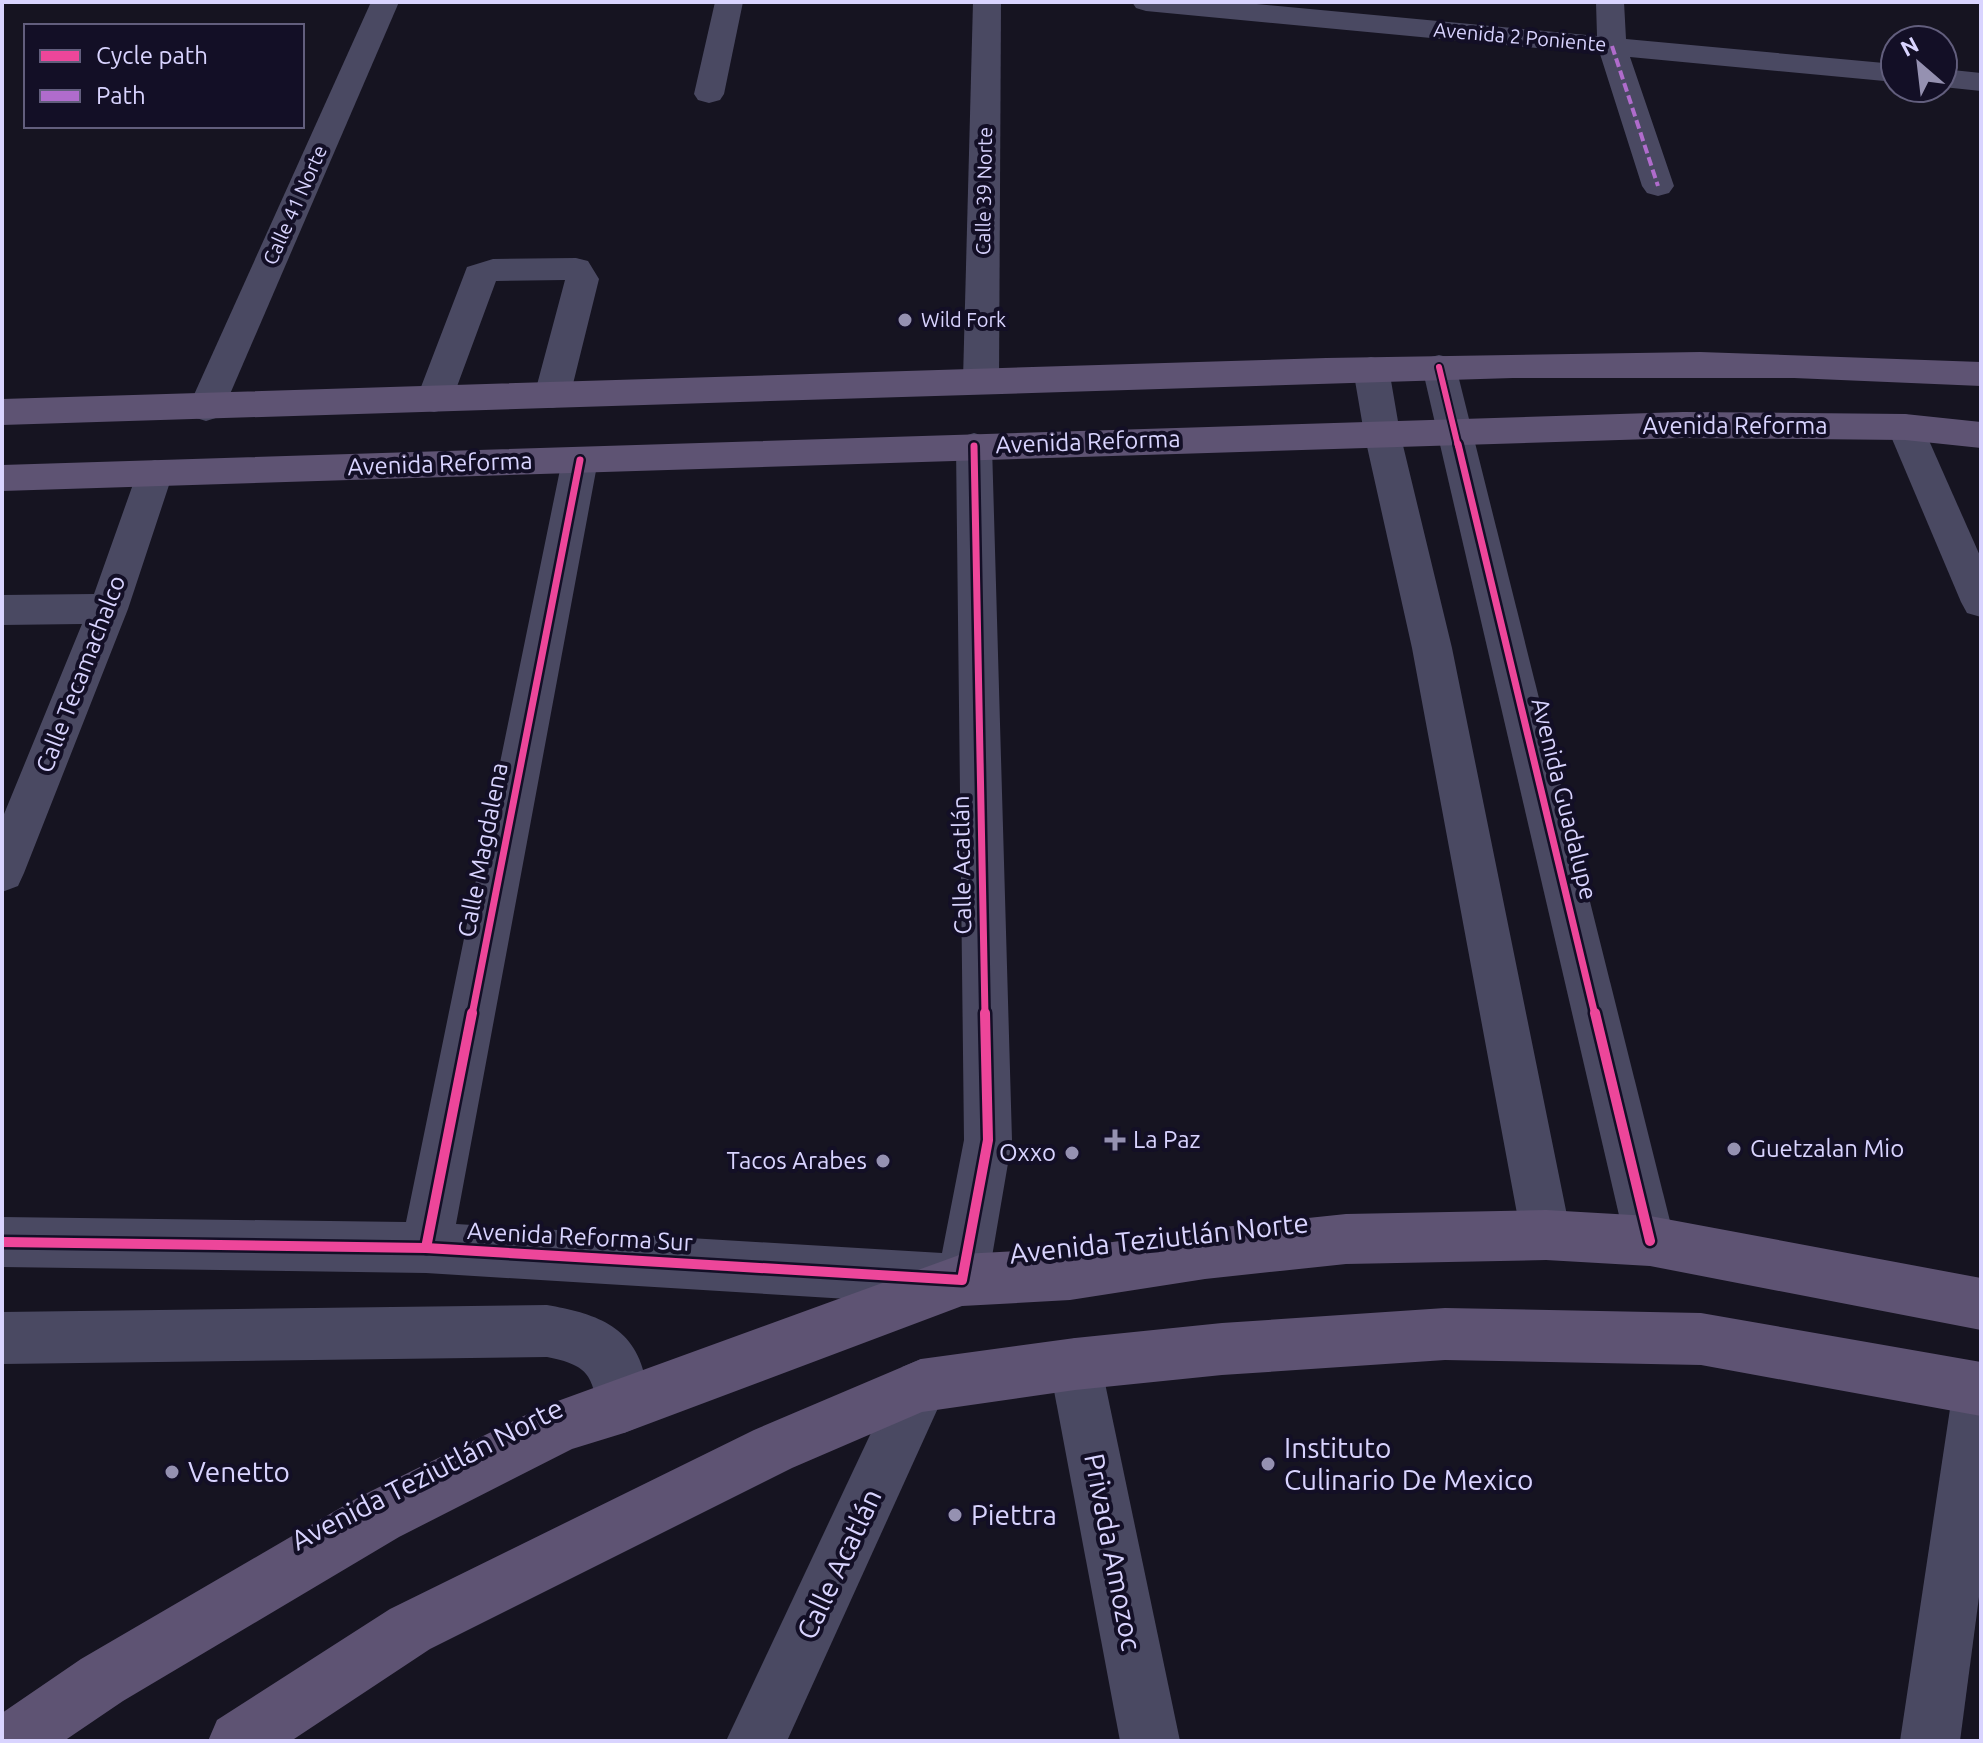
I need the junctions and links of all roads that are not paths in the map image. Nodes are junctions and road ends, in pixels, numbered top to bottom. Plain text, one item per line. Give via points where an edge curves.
1 (385, 2) edge
2 (729, 2) edge
3 (987, 2) edge
4 (1146, 2) edge
5 (1610, 2) edge
6 (1612, 46) junction
7 (1879, 71) edge
8 (1959, 80) edge
9 (1981, 82) edge
10 (709, 94) dead end
11 (1658, 186) dead end
12 (1439, 367) junction
13 (1371, 369) junction
14 (1981, 374) edge
15 (981, 380) junction
16 (552, 396) junction
17 (434, 400) junction
18 (206, 408) junction
19 (2, 412) edge
20 (1905, 427) junction
21 (1455, 430) junction
22 (1382, 433) junction
23 (1981, 435) edge
24 (974, 446) junction
25 (580, 460) junction
26 (155, 473) junction
27 (2, 478) edge
28 (1981, 602) edge
29 (108, 609) junction
30 (2, 610) edge
31 (2, 873) edge
32 (1546, 1235) junction
33 (1650, 1241) junction
34 (2, 1242) edge
35 (426, 1248) junction
36 (962, 1280) junction
37 (1981, 1304) edge
38 (2, 1338) edge
39 (1075, 1364) junction
40 (921, 1386) junction
41 (1980, 1389) edge
42 (624, 1406) junction
43 (13, 1741) edge
44 (238, 1741) edge
45 (756, 1741) edge
46 (1150, 1741) edge
47 (1930, 1741) edge

1 - 18 street, Calle 41 Norte
2 - 10 street
3 - 15 street, Calle 39 Norte
4 - 6 street, Avenida 2 Poniente
5 - 6 street
6 - 7 street, Avenida 2 Poniente
6 - 11 street
8 - 9 street
12 - 13 main road
12 - 14 main road via 1849,365
12 - 21 street, Avenida Guadalupe
13 - 15 main road
13 - 22 street
15 - 16 main road
16 - 17 main road
16 - 17 street via 582,279 576,269 493,270 479,275
17 - 18 main road
18 - 19 main road
20 - 21 main road, Avenida Reforma
20 - 23 main road, Avenida Reforma
20 - 28 street
21 - 22 main road, Avenida Reforma
21 - 33 street, Avenida Guadalupe
22 - 24 main road, Avenida Reforma
22 - 32 street via 1432,648
24 - 25 main road, Avenida Reforma
24 - 36 street, Calle Acatlán via 988,1140
25 - 26 main road, Avenida Reforma
25 - 35 street, Calle Magdalena
26 - 27 main road, Avenida Reforma
26 - 29 street, Calle Tecamachalco
29 - 30 street
29 - 31 street, Calle Tecamachalco
32 - 33 main road, Avenida Teziutlán Norte
32 - 36 main road, Avenida Teziutlán Norte via 1346,1239 1070,1274
33 - 37 main road, Avenida Teziutlán Norte
34 - 35 street, Avenida Reforma Sur
35 - 36 street, Avenida Reforma Sur
36 - 42 main road, Avenida Teziutlán Norte
38 - 42 street via 547,1331 585,1338 616,1365
39 - 40 main road
39 - 41 main road via 1445,1334 1701,1339
39 - 46 street, Privada Amozoc
40 - 44 main road via 773,1449 410,1629
40 - 45 street, Calle Acatlán
41 - 47 street
42 - 43 main road, Avenida Teziutlán Norte via 563,1425 379,1517 102,1680

